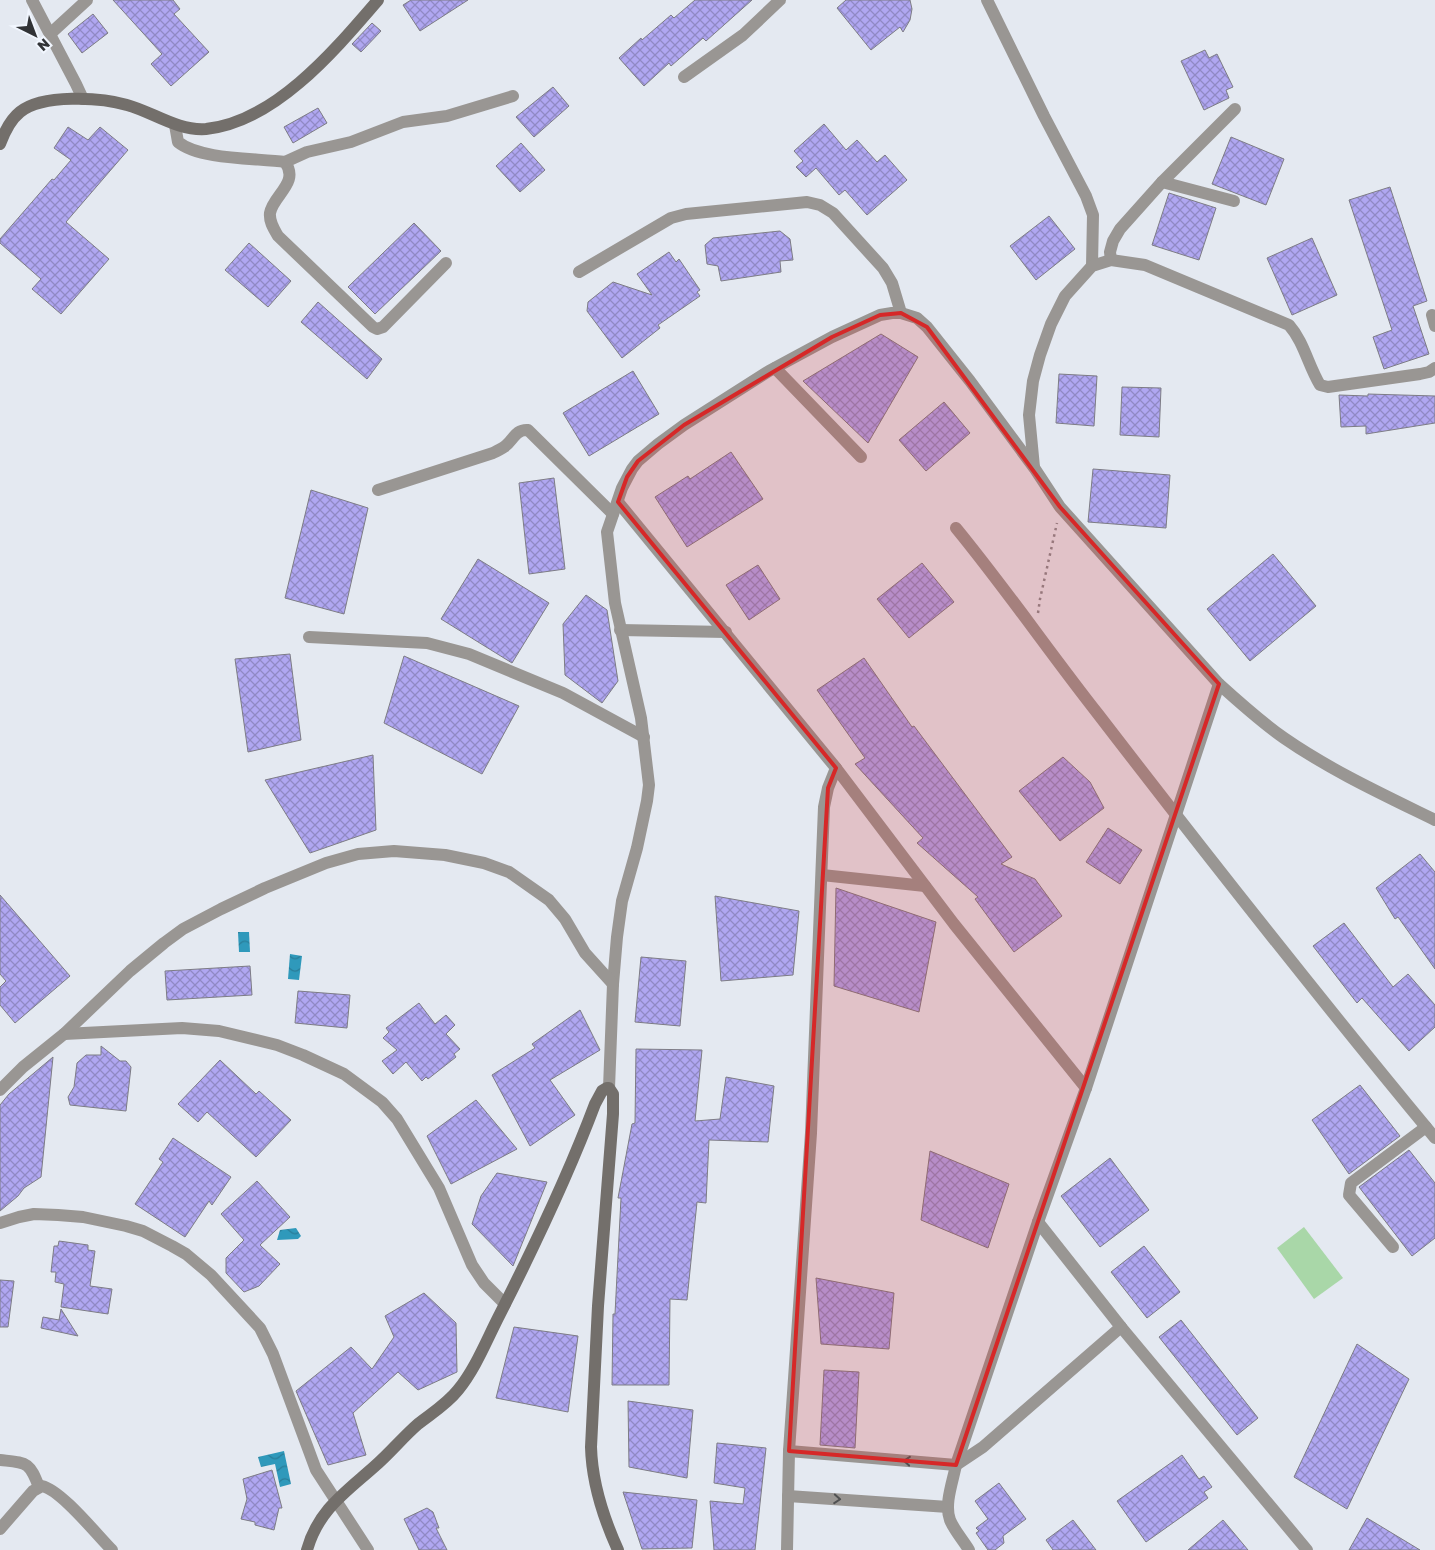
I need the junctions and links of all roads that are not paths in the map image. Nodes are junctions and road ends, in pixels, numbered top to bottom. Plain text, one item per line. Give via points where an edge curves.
1 (32, 0) edge
2 (87, 0) edge
3 (378, 0) edge
4 (780, 0) edge
5 (987, 0) edge
6 (50, 34) junction
7 (684, 77) dead end
8 (514, 96) dead end
9 (82, 99) junction
10 (1235, 109) dead end
11 (175, 124) junction
12 (0, 144) edge
13 (285, 162) junction
14 (1162, 182) junction
15 (1234, 201) dead end
16 (1111, 260) junction
17 (446, 263) dead end
18 (1092, 266) junction
19 (579, 272) dead end
20 (901, 313) junction
21 (775, 368) junction
22 (1435, 368) edge
23 (861, 457) dead end
24 (1034, 469) junction
25 (378, 490) dead end
26 (618, 502) junction
27 (613, 514) junction
28 (956, 528) dead end
29 (620, 630) junction
30 (726, 632) junction
31 (309, 636) dead end
32 (1219, 684) junction
33 (644, 737) junction
34 (836, 768) junction
35 (1176, 816) junction
36 (1435, 820) edge
37 (822, 875) junction
38 (925, 886) junction
39 (613, 984) junction
40 (64, 1034) junction
41 (609, 1088) junction
42 (1086, 1088) junction
43 (0, 1090) edge
44 (1426, 1127) junction
45 (1435, 1138) edge
46 (1038, 1222) junction
47 (0, 1223) edge
48 (1393, 1247) dead end
49 (505, 1304) junction
50 (1121, 1327) junction
51 (789, 1451) junction
52 (0, 1460) edge
53 (956, 1465) junction
54 (39, 1487) junction
55 (788, 1496) junction
56 (336, 1500) junction
57 (948, 1507) junction
58 (0, 1529) edge
59 (112, 1550) edge
60 (307, 1550) edge
61 (368, 1550) edge
62 (618, 1550) edge
63 (787, 1550) edge
64 (969, 1550) edge
65 (1307, 1550) edge

1 - 6 street
2 - 6 street
3 - 11 street via 319,63 287,92 255,114 205,129
4 - 7 street via 743,36
5 - 18 street via 1094,214
6 - 9 street
8 - 13 street via 448,116 403,122
9 - 11 street via 128,105
9 - 12 street via 53,101 20,112 10,123
10 - 14 street
11 - 13 street via 178,142 182,146 250,160
13 - 17 street via 290,176 270,212 272,227 373,327 383,327
14 - 15 street
14 - 16 street via 1120,229 1113,241
16 - 18 street
16 - 22 street via 1145,265 1289,324 1320,385 1328,387 1411,375
18 - 24 street via 1065,296 1051,324 1033,380 1029,415
19 - 20 street via 671,218 807,202 820,205 833,214 883,268 892,283
20 - 21 street via 880,315
20 - 24 street via 917,318 927,327
21 - 23 street
21 - 26 street via 724,399 638,461 622,488
24 - 32 street via 1060,507
25 - 27 street via 493,453 506,446 515,434 528,430
26 - 27 street
26 - 30 street
27 - 29 street via 607,532
28 - 35 street
29 - 30 street
29 - 33 street
30 - 34 street
31 - 33 street via 427,644 462,652 563,693
32 - 35 street
32 - 36 street via 1270,728 1303,750
33 - 39 street via 649,774 647,801 622,901
34 - 37 street via 824,808
34 - 38 street
35 - 42 street
35 - 44 street
37 - 38 street
37 - 51 street via 811,1133
38 - 42 street
39 - 40 street via 581,948 554,905 519,877 495,866 453,856 386,851 348,856 309,869 183,930 130,971
39 - 41 street
40 - 43 street
40 - 49 street via 182,1028 219,1030 277,1045 344,1074 382,1102 397,1118 439,1188 472,1265
41 - 49 street via 605,1088 598,1097 557,1196
41 - 62 street via 613,1094 613,1114 591,1447 598,1496
42 - 46 street
44 - 45 street
44 - 48 street via 1350,1183 1349,1195
46 - 50 street
46 - 53 street
47 - 56 street via 34,1214 83,1217 126,1226 158,1238 186,1254 242,1306 260,1328 274,1354 310,1456
49 - 56 street via 451,1399 416,1426
50 - 53 street via 982,1448
50 - 65 street
53 -> 51 street
51 - 55 street
52 - 54 street via 26,1464
53 - 57 street
54 - 58 street
54 - 59 street via 47,1487 58,1494
55 -> 57 street
55 - 63 street
56 - 60 street via 317,1524
56 - 61 street
57 - 64 street via 950,1521

